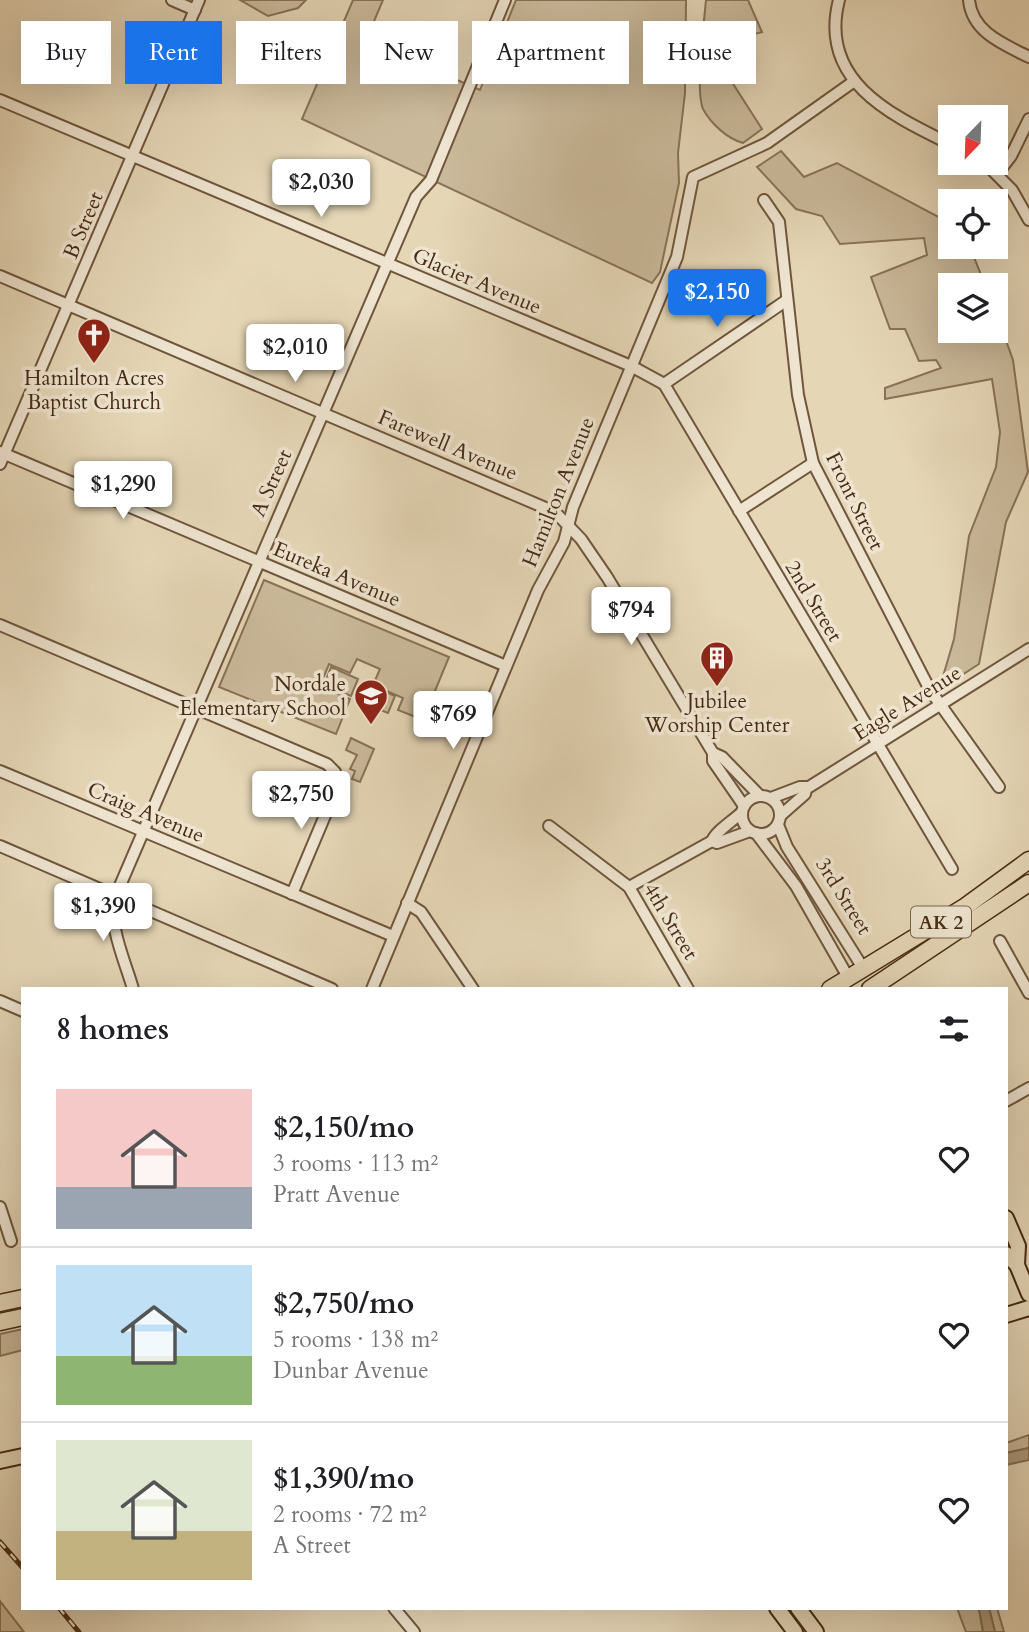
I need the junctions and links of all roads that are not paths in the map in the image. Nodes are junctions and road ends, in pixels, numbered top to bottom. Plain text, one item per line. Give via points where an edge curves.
1 (172, 0) edge
2 (505, 0) edge
3 (839, 0) edge
4 (969, 0) edge
5 (197, 5) edge
6 (1029, 57) edge
7 (853, 82) junction
8 (0, 100) edge
9 (1029, 119) edge
10 (938, 137) edge
11 (133, 156) junction
12 (1008, 160) edge
13 (1000, 175) edge
14 (764, 200) dead end
15 (1029, 220) edge
16 (386, 264) junction
17 (0, 276) edge
18 (787, 300) junction
19 (69, 306) junction
20 (631, 366) junction
21 (664, 384) junction
22 (322, 413) junction
23 (2, 456) edge
24 (813, 463) junction
25 (739, 511) junction
26 (568, 525) junction
27 (258, 562) junction
28 (0, 625) edge
29 (1029, 649) edge
30 (506, 666) junction
31 (942, 705) junction
32 (197, 709) junction
33 (877, 744) junction
34 (713, 753) junction
35 (0, 771) edge
36 (999, 787) dead end
37 (806, 789) junction
38 (766, 797) junction
39 (743, 809) junction
40 (779, 820) junction
41 (549, 826) dead end
42 (143, 831) junction
43 (753, 832) junction
44 (712, 841) junction
45 (0, 846) edge
46 (1029, 860) edge
47 (952, 869) dead end
48 (1029, 883) edge
49 (629, 887) junction
50 (292, 894) junction
51 (116, 895) junction
52 (407, 903) junction
53 (393, 936) junction
54 (1000, 941) dead end
55 (863, 968) junction
56 (851, 983) edge
57 (133, 987) edge
58 (327, 987) edge
59 (373, 987) edge
60 (472, 987) edge
61 (687, 987) edge
62 (873, 987) edge
63 (875, 987) edge
64 (1029, 993) edge
65 (0, 1001) edge
66 (21, 1009) edge
67 (1029, 1088) edge
68 (1008, 1100) edge
69 (0, 1207) edge
70 (1008, 1223) edge
71 (10, 1241) dead end
72 (1008, 1256) edge
73 (1017, 1265) junction
74 (1029, 1294) edge
75 (21, 1298) edge
76 (0, 1303) edge
77 (1029, 1308) edge
78 (1008, 1314) edge
79 (21, 1317) edge
80 (0, 1322) edge
81 (21, 1456) edge
82 (0, 1461) edge
83 (396, 1610) edge
84 (778, 1610) edge
85 (799, 1610) edge
86 (414, 1632) edge
87 (795, 1632) edge
88 (816, 1632) edge

1 - 5 street
2 - 16 street, A Street via 431,180 416,197
3 - 7 street via 836,35
4 - 6 street via 976,22 991,37
5 - 11 street, B Street
7 - 10 street via 871,100
7 - 20 street, Hamilton Avenue via 767,142 693,177 677,257
8 - 11 street, Glacier Avenue
9 - 12 street
11 - 16 street, Glacier Avenue
11 - 19 street, B Street
13 - 15 street
14 - 18 street, Front Street via 779,222
16 - 20 street, Glacier Avenue
16 - 22 street, A Street
17 - 19 street, Farewell Avenue
18 - 21 street
18 - 24 street, Front Street via 798,395
19 - 22 street, Farewell Avenue
19 - 23 street, B Street
20 - 21 street
20 - 26 street, Hamilton Avenue
21 - 25 street, 2nd Street
22 - 26 street, Farewell Avenue via 555,512
22 - 27 street, A Street
23 - 27 street, Eureka Avenue
24 - 25 street
24 - 31 street, Front Street via 930,690
25 - 33 street, 2nd Street
26 - 30 street, Hamilton Avenue
26 - 34 street via 607,577
27 - 30 street, Eureka Avenue
27 - 32 street, A Street
28 - 32 street
29 - 31 street, Eagle Avenue
30 - 52 street, Hamilton Avenue
31 - 33 street, Eagle Avenue
31 - 36 street, Front Street
32 - 42 street, A Street
32 - 50 street via 327,764 335,772 337,787
33 - 37 street, Eagle Avenue
33 - 47 street, 2nd Street
34 - 38 street
34 - 39 street via 713,761
35 - 42 street, Craig Avenue
37 - 38 street, Eagle Avenue
37 - 40 street, Eagle Avenue
38 - 39 street
38 - 40 street via 778,806
39 - 43 street via 743,822
39 - 44 street
40 - 43 street via 766,833
40 - 55 street, 3rd Street via 787,847
41 - 49 street, 4th Street
42 - 50 street, Craig Avenue
42 - 51 street, A Street
43 - 44 street
43 - 56 street, 3rd Street via 796,886
44 - 49 street
45 - 51 street
46 - 55 highway, AK 2 via 966,906
48 - 63 highway, AK 2
49 - 61 street, 4th Street
50 - 53 street, Craig Avenue
51 - 57 street, A Street via 116,932
51 - 58 street
52 - 53 street, Hamilton Avenue
52 - 60 street via 421,912
53 - 59 street, Hamilton Avenue
54 - 64 street
55 - 56 highway, AK 2
55 - 62 main road, 3rd Street
65 - 66 street
67 - 68 street
69 - 71 street
70 - 73 main road via 1018,1246
72 - 73 main road
73 - 74 main road
75 - 76 highway
77 - 78 main road
79 - 80 highway
81 - 82 main road
83 - 86 street
84 - 87 main road
85 - 88 main road

